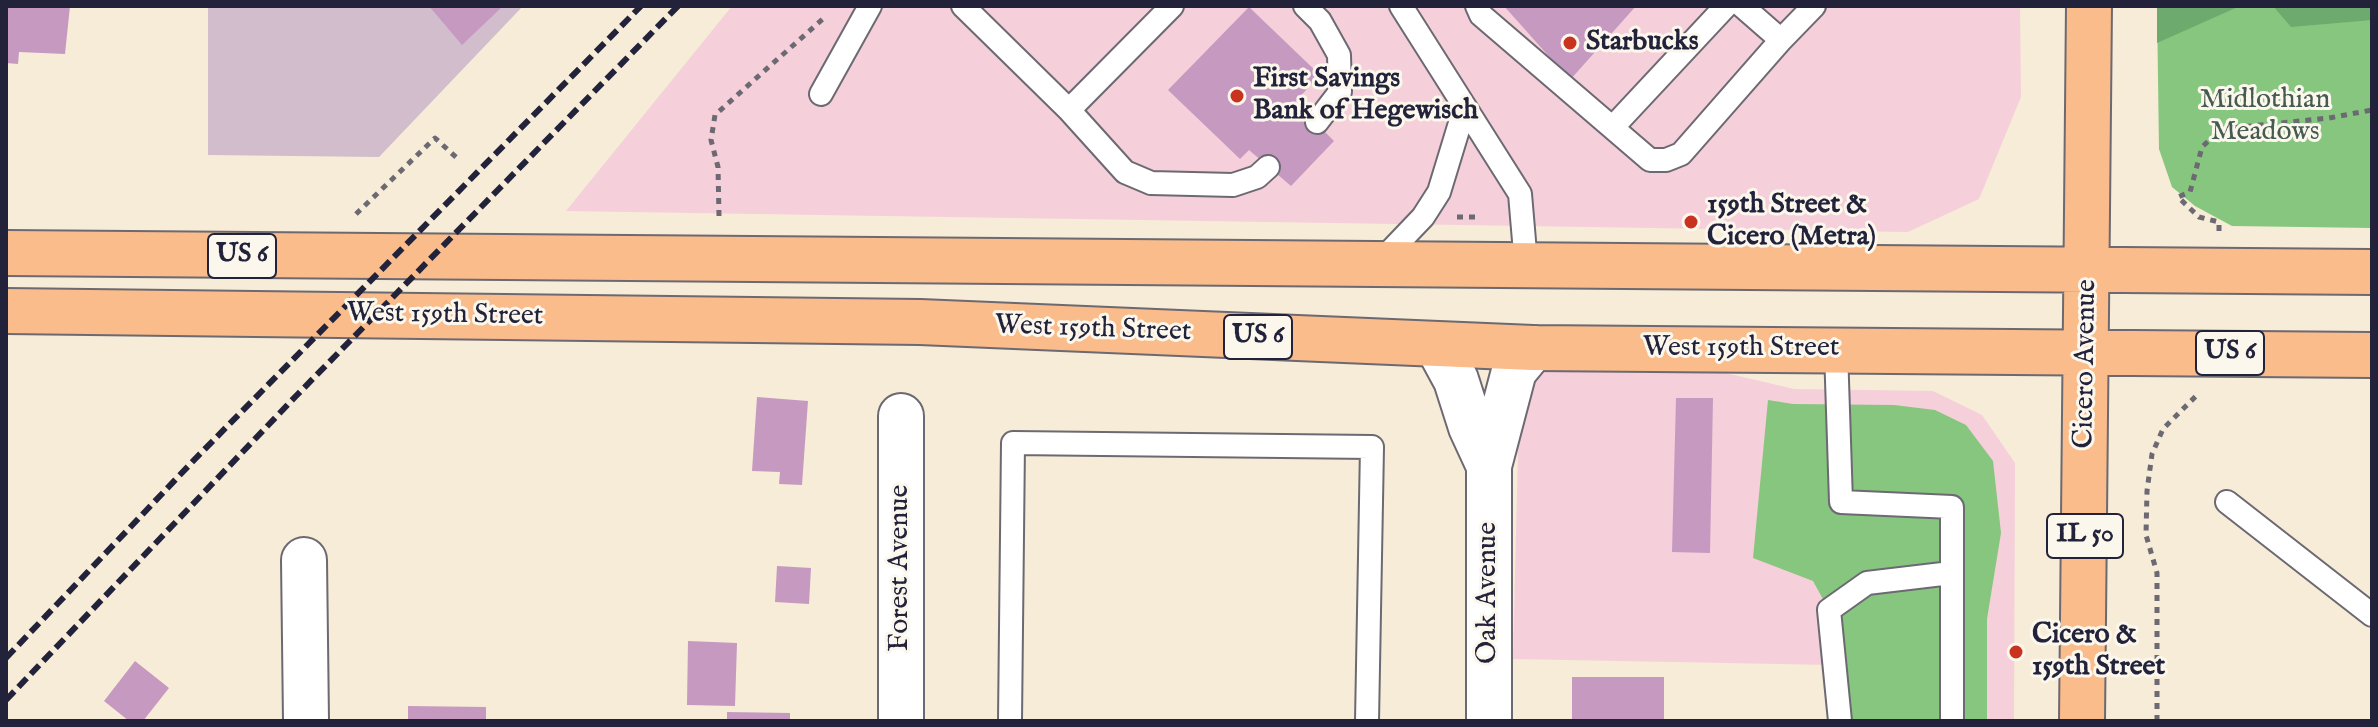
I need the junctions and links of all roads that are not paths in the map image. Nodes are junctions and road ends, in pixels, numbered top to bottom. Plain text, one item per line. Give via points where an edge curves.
1 (870, 6) edge
2 (963, 6) edge
3 (1172, 6) edge
4 (1305, 6) edge
5 (1401, 6) edge
6 (1477, 6) edge
7 (1726, 6) edge
8 (1742, 6) edge
9 (1814, 6) edge
10 (2089, 6) edge
11 (1781, 40) junction
12 (821, 94) dead end
13 (1069, 110) junction
14 (1464, 110) junction
15 (1317, 122) dead end
16 (1613, 127) junction
17 (1268, 167) dead end
18 (6, 253) edge
19 (1380, 262) junction
20 (1526, 264) junction
21 (2088, 270) junction
22 (2372, 272) edge
23 (6, 311) edge
24 (1437, 345) junction
25 (1533, 348) junction
26 (1836, 350) junction
27 (2087, 352) junction
28 (2372, 355) edge
29 (901, 416) dead end
30 (1489, 466) junction
31 (2227, 502) dead end
32 (304, 560) dead end
33 (1951, 573) junction
34 (2372, 615) edge
35 (306, 721) edge
36 (901, 721) edge
37 (1010, 721) edge
38 (1367, 721) edge
39 (1489, 721) edge
40 (1840, 721) edge
41 (1952, 721) edge
42 (2082, 721) edge

1 - 12 lane
2 - 13 lane
3 - 13 lane
4 - 15 lane via 1339,55 1340,92
5 - 14 lane
6 - 16 lane via 1481,15
7 - 16 lane
8 - 11 lane
9 - 11 lane
10 - 21 main road, Cicero Avenue / IL 50
11 - 16 lane via 1681,154 1650,160
13 - 17 lane via 1125,172 1151,183 1233,185
14 - 19 lane via 1439,192
14 - 20 lane via 1520,194
18 - 19 main road, West 159th Street / US 6
19 - 20 main road, West 159th Street / US 6
20 - 21 main road, West 159th Street / US 6
21 - 22 main road, West 159th Street / US 6
21 - 27 main road, Cicero Avenue / IL 50
23 - 24 main road, West 159th Street / US 6 via 920,322
24 - 25 main road, West 159th Street / US 6
24 - 30 street, Oak Avenue
25 - 26 main road, West 159th Street / US 6
25 - 30 street, Oak Avenue via 1514,371
26 - 27 main road, West 159th Street / US 6
26 - 33 lane via 1841,502 1952,507
27 - 28 main road, West 159th Street / US 6
27 - 42 main road, Cicero Avenue / IL 50
29 - 36 street, Forest Avenue
30 - 39 street, Oak Avenue
31 - 34 lane
32 - 35 street
33 - 40 lane via 1867,583 1829,610
33 - 41 lane
37 - 38 lane via 1013,443 1372,447

